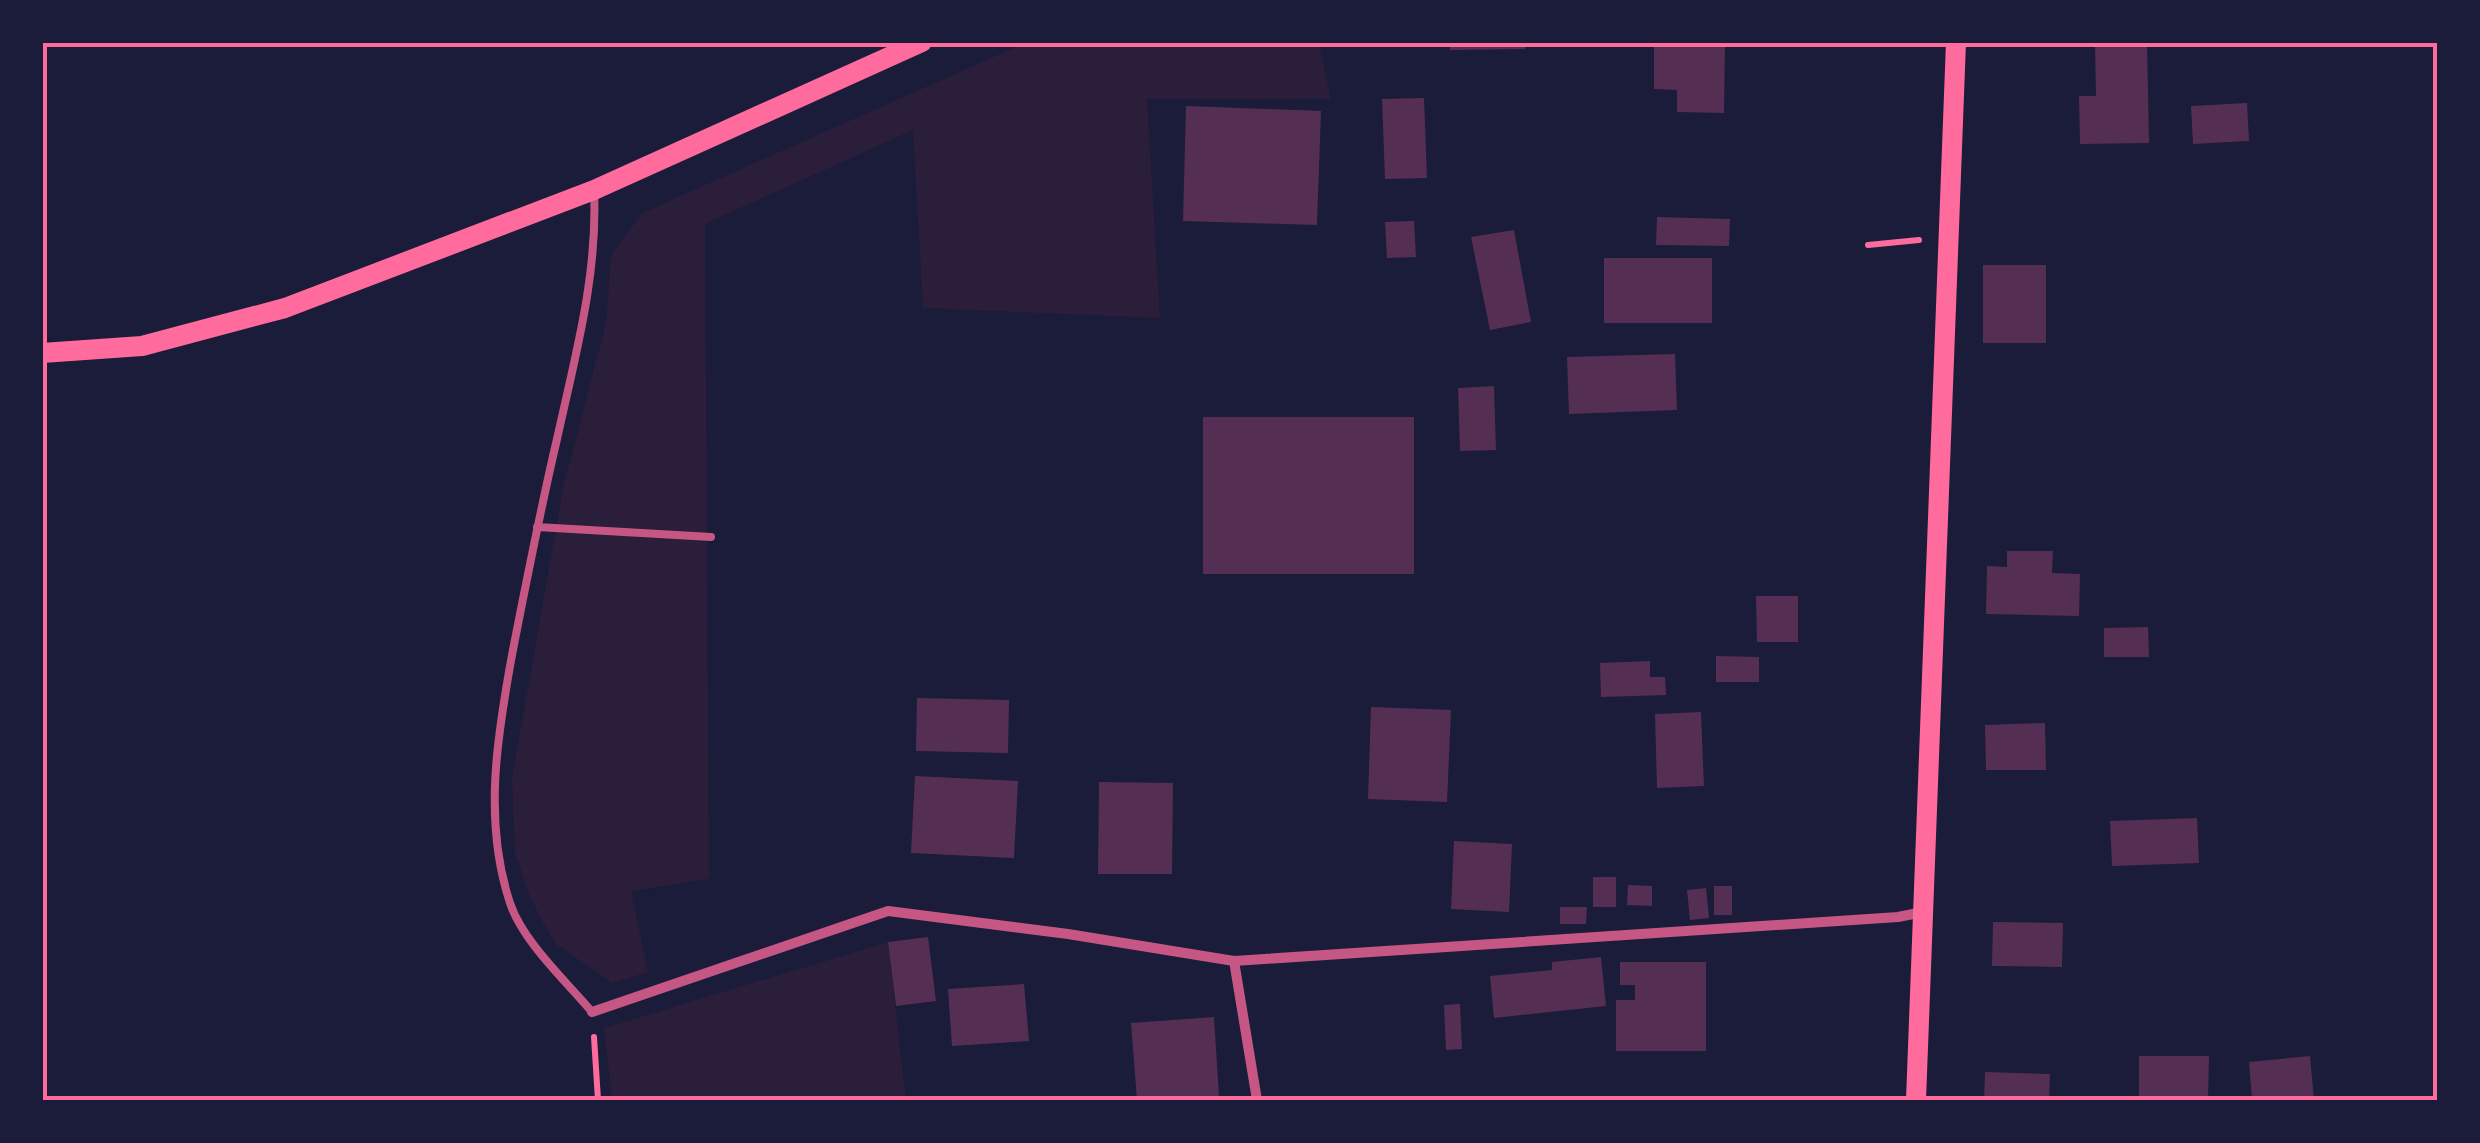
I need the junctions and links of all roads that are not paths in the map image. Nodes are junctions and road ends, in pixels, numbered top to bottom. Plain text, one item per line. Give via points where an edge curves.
1 (922, 42) edge
2 (1956, 42) edge
3 (594, 190) junction
4 (42, 353) edge
5 (536, 527) junction
6 (711, 537) dead end
7 (1924, 912) junction
8 (1234, 961) junction
9 (592, 1012) joint
10 (1257, 1100) edge
11 (1916, 1100) edge

1 - 3 main road
2 - 7 main road
3 - 4 main road via 285,308 142,346
3 - 5 lane via 592,268
5 - 6 lane
5 - 9 lane via 500,722 495,827 510,905 524,932
7 - 8 street
7 - 11 main road
8 - 9 street via 888,911
8 - 10 street

